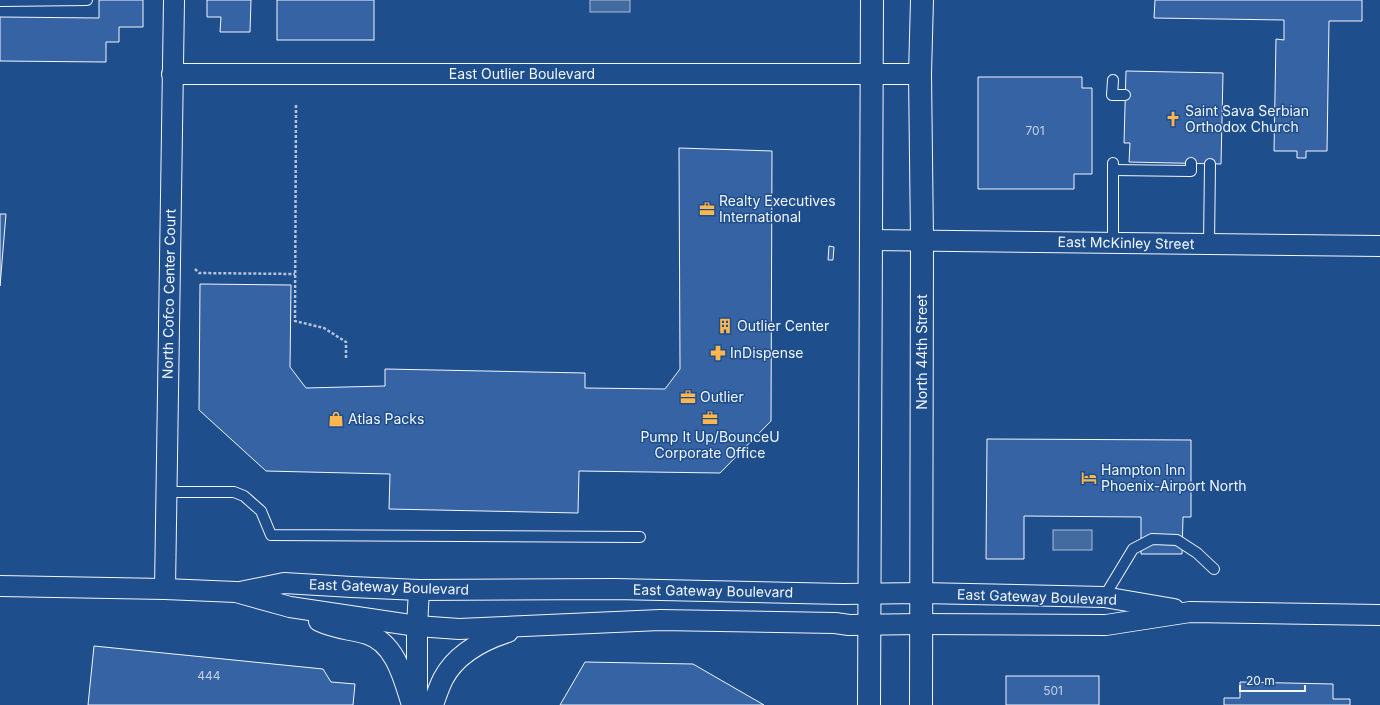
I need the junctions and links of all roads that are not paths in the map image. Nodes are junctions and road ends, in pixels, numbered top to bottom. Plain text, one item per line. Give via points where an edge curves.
1 (0, 0) edge
2 (86, 0) edge
3 (174, 0) edge
4 (872, 0) edge
5 (922, 0) edge
6 (172, 74) junction
7 (872, 74) junction
8 (920, 74) junction
9 (1112, 80) dead end
10 (1125, 95) dead end
11 (1191, 163) dead end
12 (1210, 164) dead end
13 (871, 240) junction
14 (922, 240) junction
15 (1112, 243) junction
16 (1209, 244) junction
17 (1380, 246) edge
18 (166, 492) junction
19 (640, 537) dead end
20 (1214, 569) dead end
21 (0, 586) edge
22 (165, 589) junction
23 (419, 590) junction
24 (236, 592) junction
25 (869, 593) junction
26 (921, 593) junction
27 (1104, 597) junction
28 (290, 607) junction
29 (1190, 612) junction
30 (1380, 615) edge
31 (869, 624) junction
32 (921, 624) junction
33 (417, 626) junction
34 (527, 626) junction
35 (412, 705) edge
36 (417, 705) edge
37 (433, 705) edge
38 (869, 705) edge
39 (921, 705) edge

1 - 2 lane
3 - 6 street, North Cofco Center Court
4 - 7 main road
5 - 8 main road, North 44th Street
6 - 7 street, East Outlier Boulevard
6 - 18 street, North Cofco Center Court
7 - 8 street
7 - 13 main road
8 - 14 main road, North 44th Street
9 - 10 lane via 1112,95
11 - 15 lane via 1191,171 1112,166
12 - 16 lane
13 - 14 street, East McKinley Street
13 - 25 main road
14 - 15 street, East McKinley Street
14 - 26 main road, North 44th Street
15 - 16 street, East McKinley Street
16 - 17 street, East McKinley Street
18 - 19 lane via 234,492 244,496 261,511 271,535
18 - 22 street, North Cofco Center Court
20 - 27 lane via 1197,553 1177,540 1152,539 1133,549
21 - 22 street, East Gateway Boulevard
22 - 24 street, East Gateway Boulevard
23 - 24 street, East Gateway Boulevard via 284,583
23 - 25 street, East Gateway Boulevard via 615,589
23 - 33 street
24 - 28 street, East Gateway Boulevard
25 - 26 street, East Gateway Boulevard
25 - 31 main road
26 - 27 street, East Gateway Boulevard
26 - 32 main road, North 44th Street
27 - 29 street, East Gateway Boulevard
28 - 33 street, East Gateway Boulevard
28 - 35 street, East Gateway Boulevard via 332,627 369,634 381,642 394,655 401,669
29 - 30 street, East Gateway Boulevard
29 - 32 street, East Gateway Boulevard via 1106,625
31 - 32 street, East Gateway Boulevard
31 - 34 street, East Gateway Boulevard via 660,620
31 - 38 main road
32 - 39 main road, North 44th Street
33 - 34 street, East Gateway Boulevard via 459,629
33 - 36 street
34 - 37 street via 495,636 475,646 463,656 444,678

